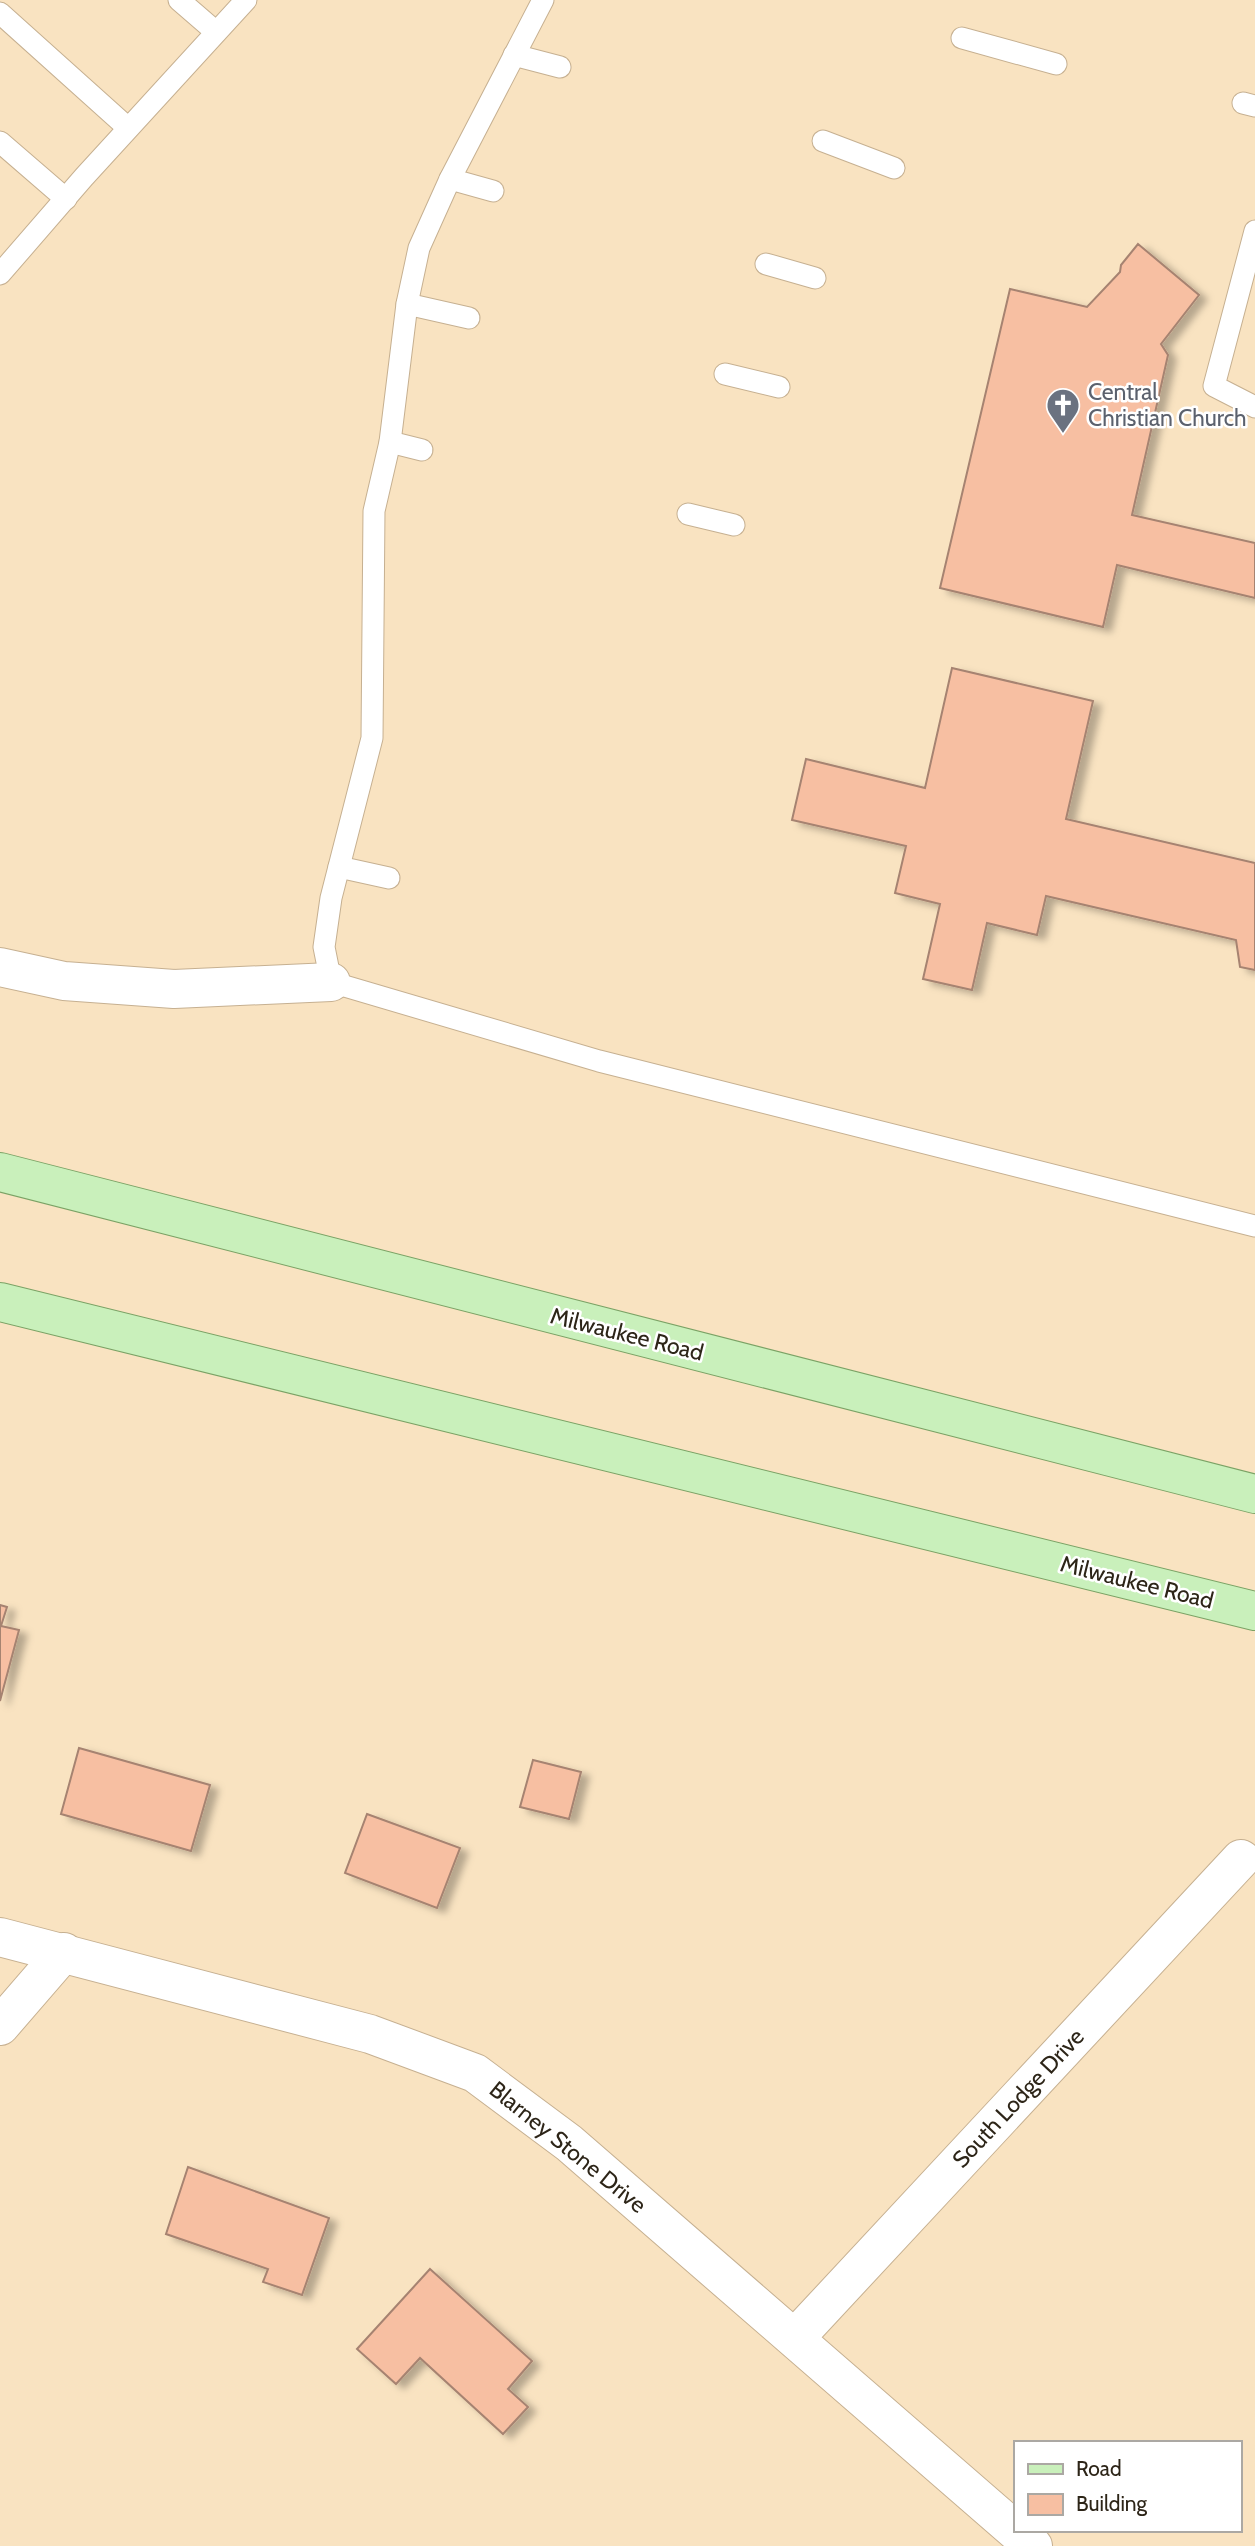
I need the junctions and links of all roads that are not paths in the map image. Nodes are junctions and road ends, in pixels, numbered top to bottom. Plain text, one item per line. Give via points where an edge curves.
1 (179, 0) edge
2 (246, 0) edge
3 (542, 0) edge
4 (0, 13) edge
5 (216, 32) junction
6 (962, 38) dead end
7 (514, 55) junction
8 (1056, 64) dead end
9 (560, 67) dead end
10 (128, 128) junction
11 (823, 141) dead end
12 (0, 142) edge
13 (894, 168) dead end
14 (450, 179) junction
15 (494, 191) dead end
16 (66, 199) junction
17 (1255, 231) edge
18 (766, 264) dead end
19 (0, 274) edge
20 (815, 278) dead end
21 (407, 304) junction
22 (469, 317) dead end
23 (724, 374) dead end
24 (779, 387) dead end
25 (1255, 407) edge
26 (390, 442) junction
27 (422, 450) dead end
28 (688, 514) dead end
29 (734, 525) dead end
30 (339, 867) junction
31 (389, 878) dead end
32 (0, 967) edge
33 (331, 982) junction
34 (0, 1172) edge
35 (1255, 1226) edge
36 (0, 1301) edge
37 (1255, 1494) edge
38 (1255, 1611) edge
39 (1241, 1859) dead end
40 (0, 1937) edge
41 (64, 1952) junction
42 (0, 2026) edge
43 (795, 2338) junction
44 (1014, 2529) edge
45 (1017, 2532) edge
46 (1033, 2546) edge

1 - 5 lane
2 - 5 lane
3 - 7 lane
4 - 10 lane
5 - 10 lane
6 - 8 lane
7 - 9 lane
7 - 14 lane
10 - 16 lane
11 - 13 lane
12 - 16 lane
14 - 15 lane
14 - 21 lane via 419,248
16 - 19 lane
17 - 25 lane via 1214,386
18 - 20 lane
21 - 22 lane
21 - 26 lane
23 - 24 lane
26 - 27 lane
26 - 30 lane via 374,511 372,738
28 - 29 lane
30 - 31 lane
30 - 33 lane via 324,947
32 - 33 street via 64,982 174,989
33 - 35 lane via 599,1061
34 - 37 main road, Milwaukee Road
36 - 38 main road, Milwaukee Road
39 - 43 street, South Lodge Drive
40 - 41 street, Blarney Stone Drive
41 - 42 street
41 - 43 street, Blarney Stone Drive via 370,2034 475,2073 569,2143
43 - 44 street, Blarney Stone Drive
45 - 46 street, Blarney Stone Drive

